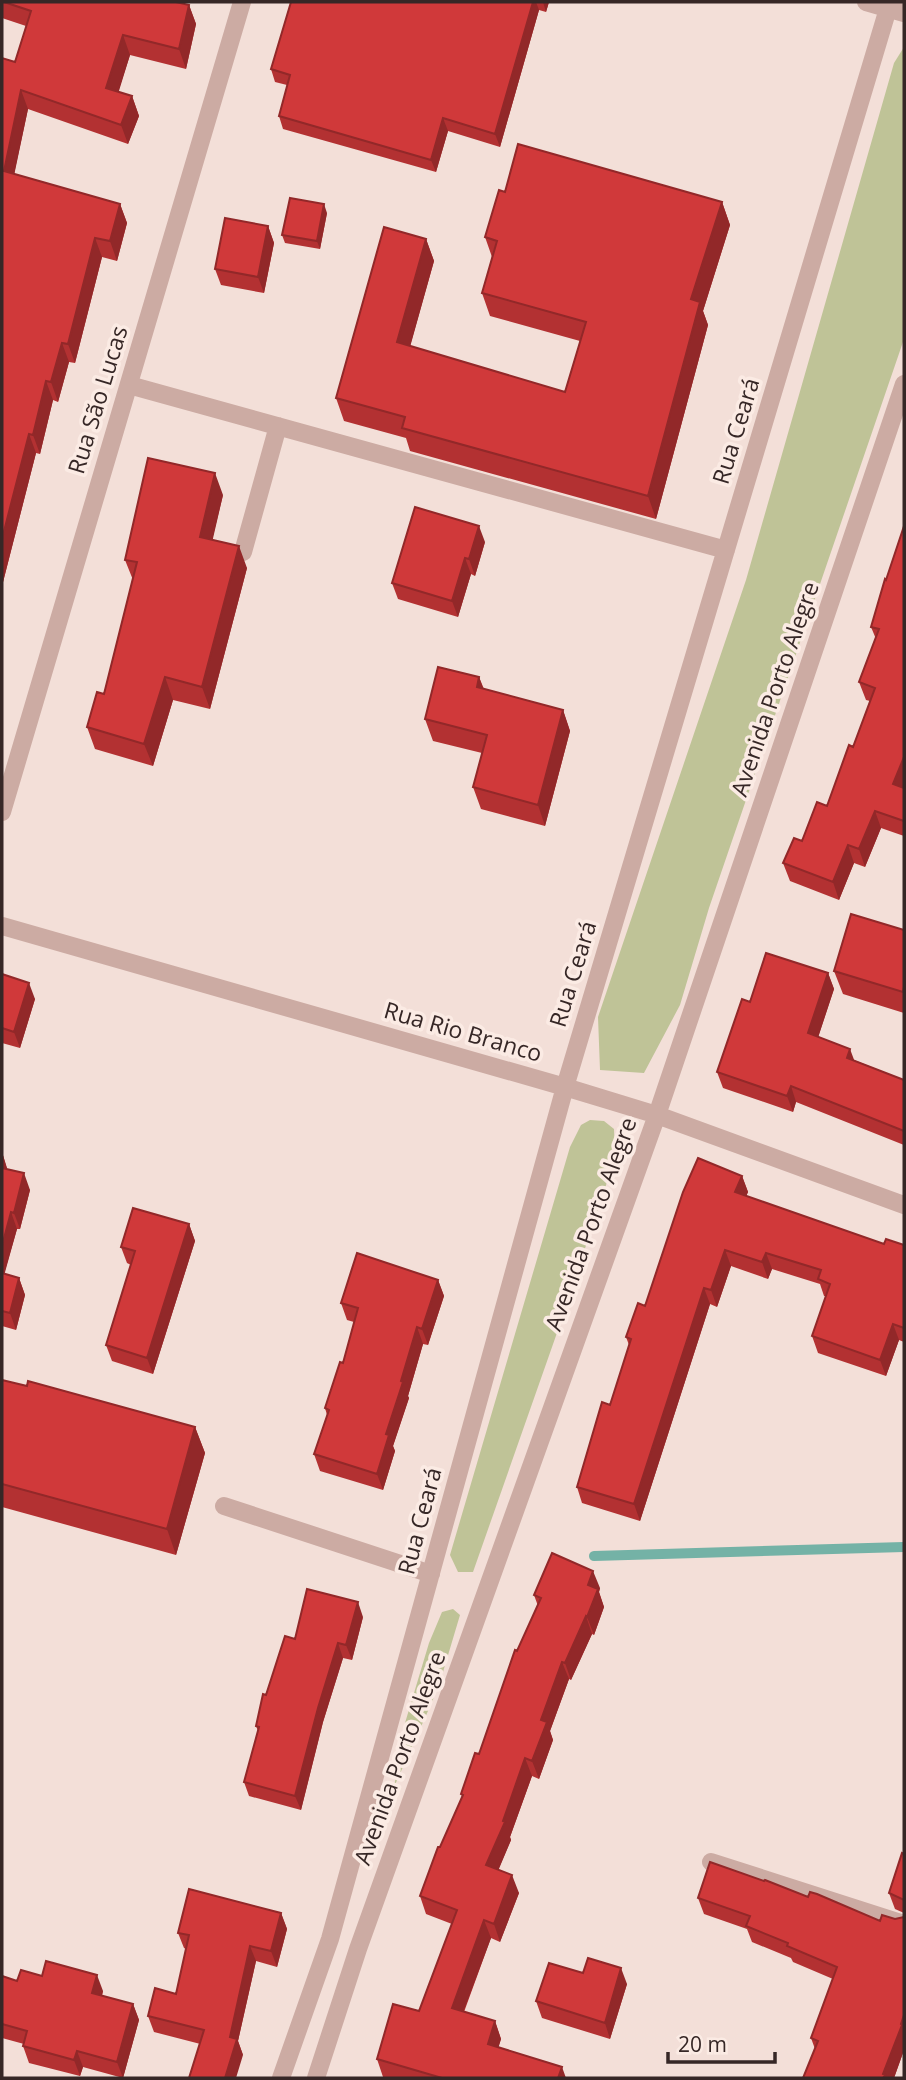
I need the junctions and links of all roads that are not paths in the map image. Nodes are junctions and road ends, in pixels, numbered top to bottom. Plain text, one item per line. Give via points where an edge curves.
1 (242, 2) edge
2 (866, 2) edge
3 (894, 8) edge
4 (904, 384) edge
5 (129, 385) junction
6 (278, 426) junction
7 (726, 550) junction
8 (243, 552) dead end
9 (2, 812) edge
10 (2, 926) edge
11 (565, 1087) junction
12 (657, 1115) junction
13 (904, 1205) edge
14 (224, 1506) dead end
15 (431, 1574) junction
16 (711, 1862) edge
17 (904, 1924) edge
18 (330, 1940) junction
19 (358, 1949) junction
20 (281, 2078) edge
21 (316, 2078) edge

1 - 5 street, Rua São Lucas
2 - 3 street
3 - 7 street, Rua Ceará
4 - 12 street, Avenida Porto Alegre
5 - 6 street
5 - 9 street, Rua São Lucas
6 - 7 street
6 - 8 street
7 - 11 street, Rua Ceará
10 - 11 street, Rua Rio Branco
11 - 12 street, Rua Rio Branco
11 - 15 street, Rua Ceará
12 - 13 street, Rua Rio Branco
12 - 19 street, Avenida Porto Alegre
14 - 15 street
15 - 18 street, Rua Ceará
16 - 17 street
18 - 19 street
18 - 20 street, Rua Ceará
19 - 21 street, Avenida Porto Alegre

